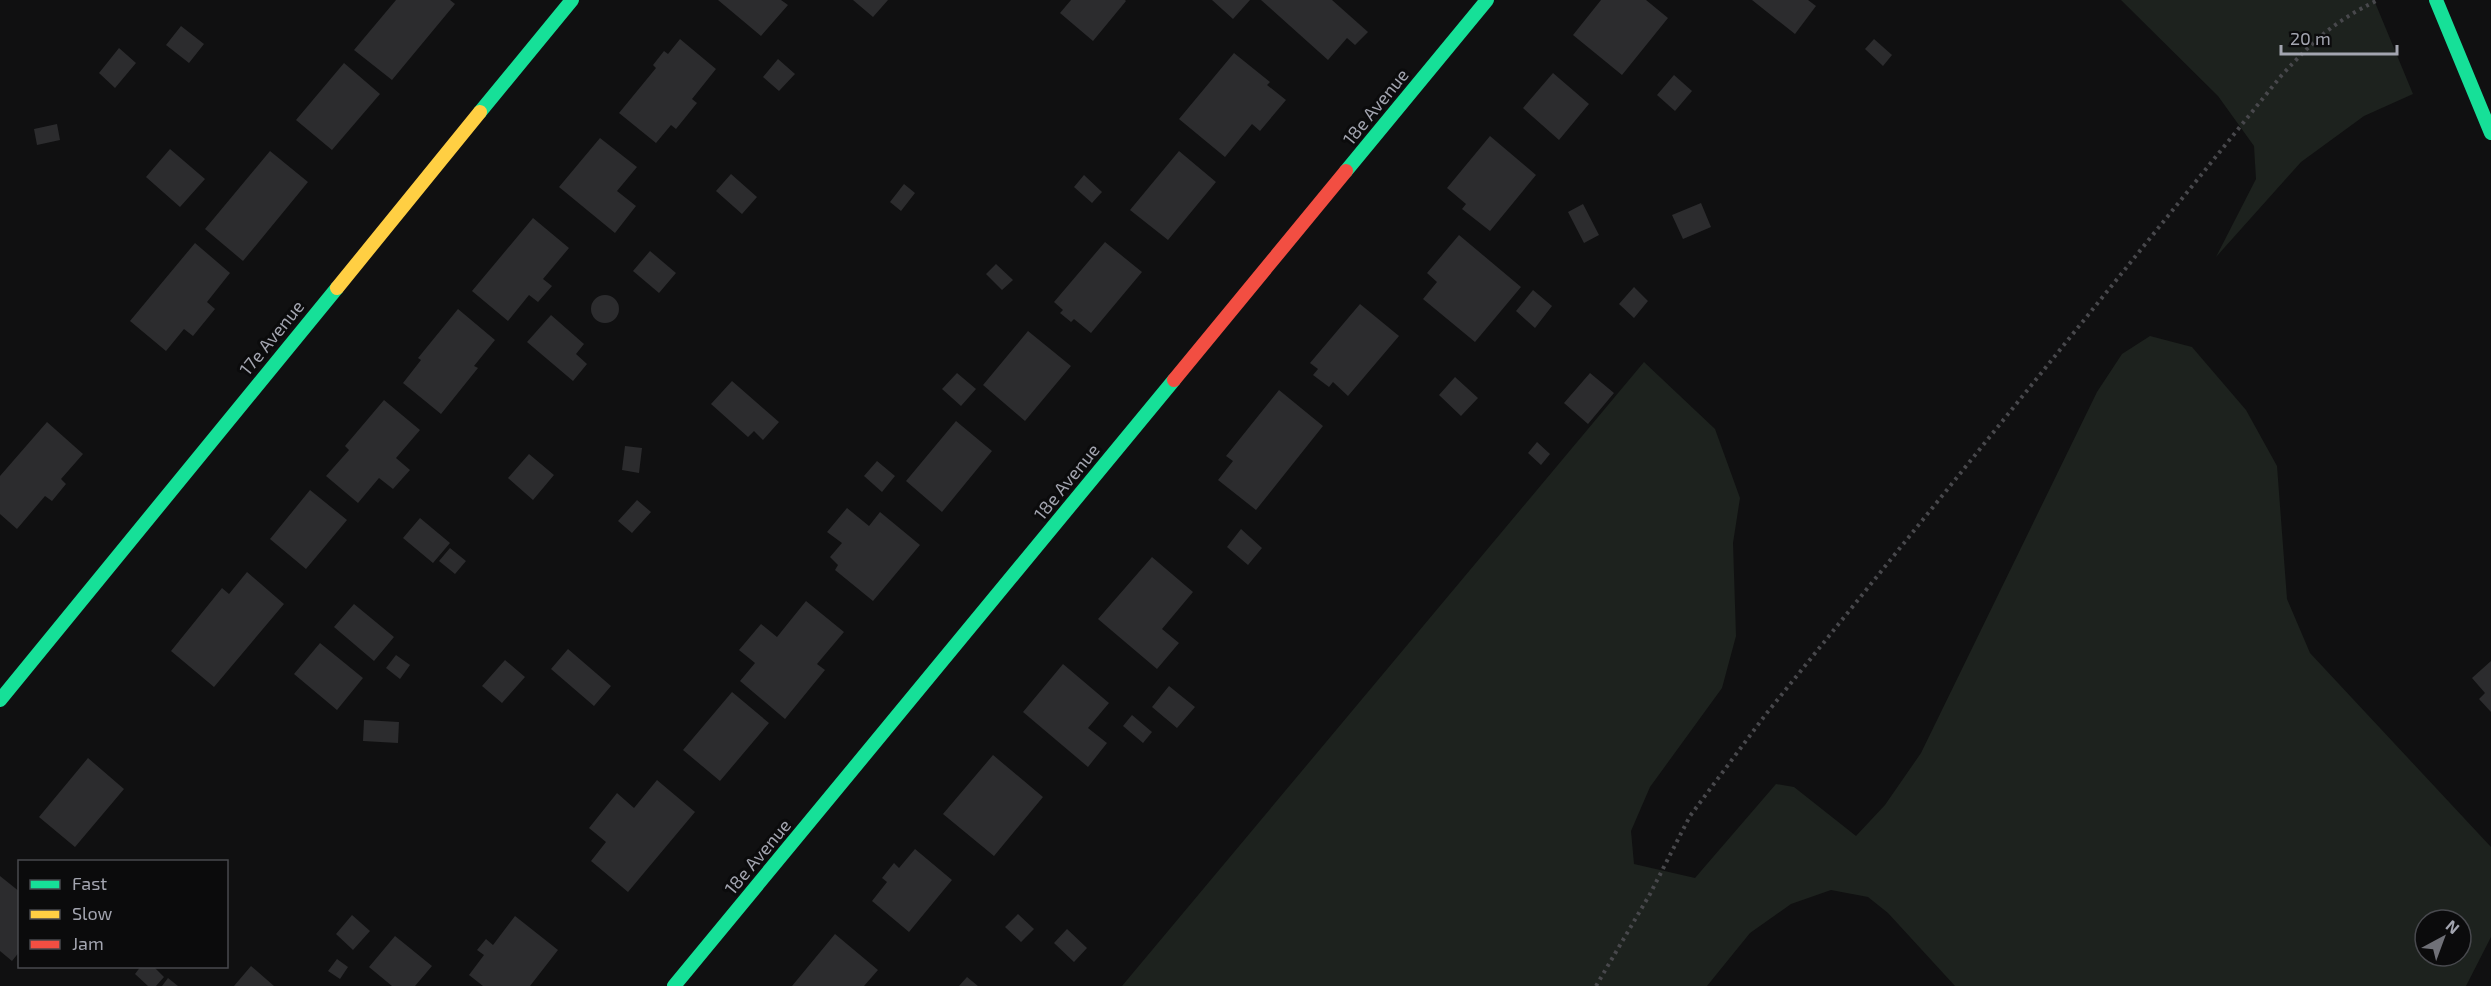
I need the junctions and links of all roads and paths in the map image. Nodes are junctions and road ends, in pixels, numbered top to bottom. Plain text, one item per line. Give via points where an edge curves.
1 (572, 0) edge
2 (1487, 0) edge
3 (2378, 0) edge
4 (2436, 0) edge
5 (2491, 133) edge
6 (0, 700) edge
7 (674, 986) edge
8 (1596, 986) edge

1 - 6 street, 17e Avenue
2 - 7 street, 18e Avenue
3 - 8 path via 2347,15 2315,39 2281,76 1766,714 1690,816
4 - 5 street

